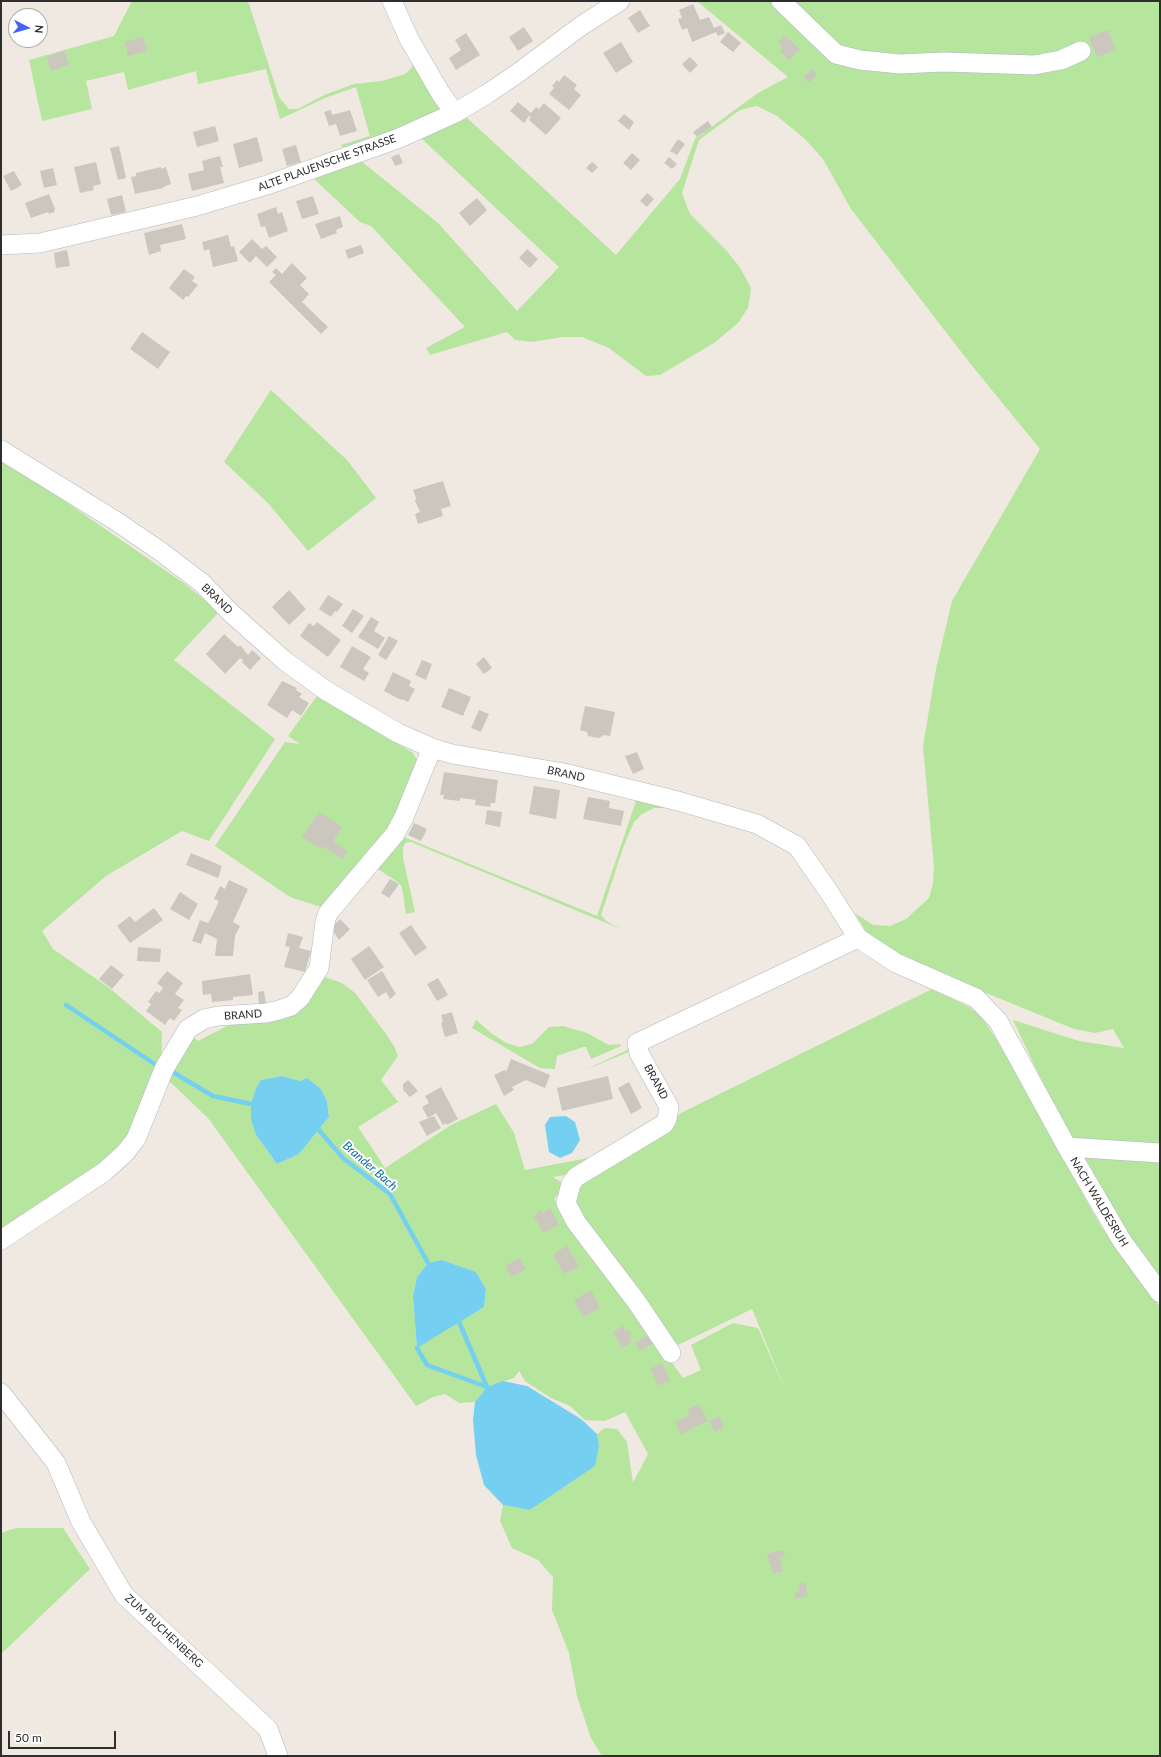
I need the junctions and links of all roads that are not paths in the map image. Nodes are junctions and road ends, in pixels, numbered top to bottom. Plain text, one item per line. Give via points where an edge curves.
1 (392, 1) edge
2 (620, 1) edge
3 (781, 1) edge
4 (1080, 51) dead end
5 (455, 113) junction
6 (1, 245) edge
7 (1, 450) edge
8 (432, 748) junction
9 (858, 938) junction
10 (1067, 1147) junction
11 (1160, 1153) edge
12 (1, 1240) edge
13 (1160, 1292) edge
14 (671, 1353) dead end
15 (1, 1393) edge
16 (278, 1756) edge

1 - 5 street via 409,39
2 - 5 street, ALTE PLAUENSCHE STRASSE via 580,26 506,82
3 - 4 street via 836,54 860,60 900,64 944,62 1034,65 1061,60
5 - 6 street, ALTE PLAUENSCHE STRASSE via 397,139 267,185 197,206 40,243
7 - 8 street, BRAND via 160,551 202,583 231,613 285,661 325,690 398,734
8 - 9 street, BRAND via 634,789 757,824 797,846
8 - 12 street, BRAND via 395,834 328,913 319,968 300,998 291,1006 279,1010 218,1016 204,1019 188,1029 164,1069 136,1139 125,1153 104,1172
9 - 10 street, BRAND via 896,963 976,998 998,1021
9 - 14 street, BRAND via 637,1043 669,1107 667,1119 664,1124 576,1177 571,1184 566,1203 576,1222 636,1301
10 - 11 street, NACH WALDESRUH
10 - 13 street, NACH WALDESRUH via 1122,1241
15 - 16 street, ZUM BUCHENBERG via 56,1463 81,1522 124,1595 268,1729

